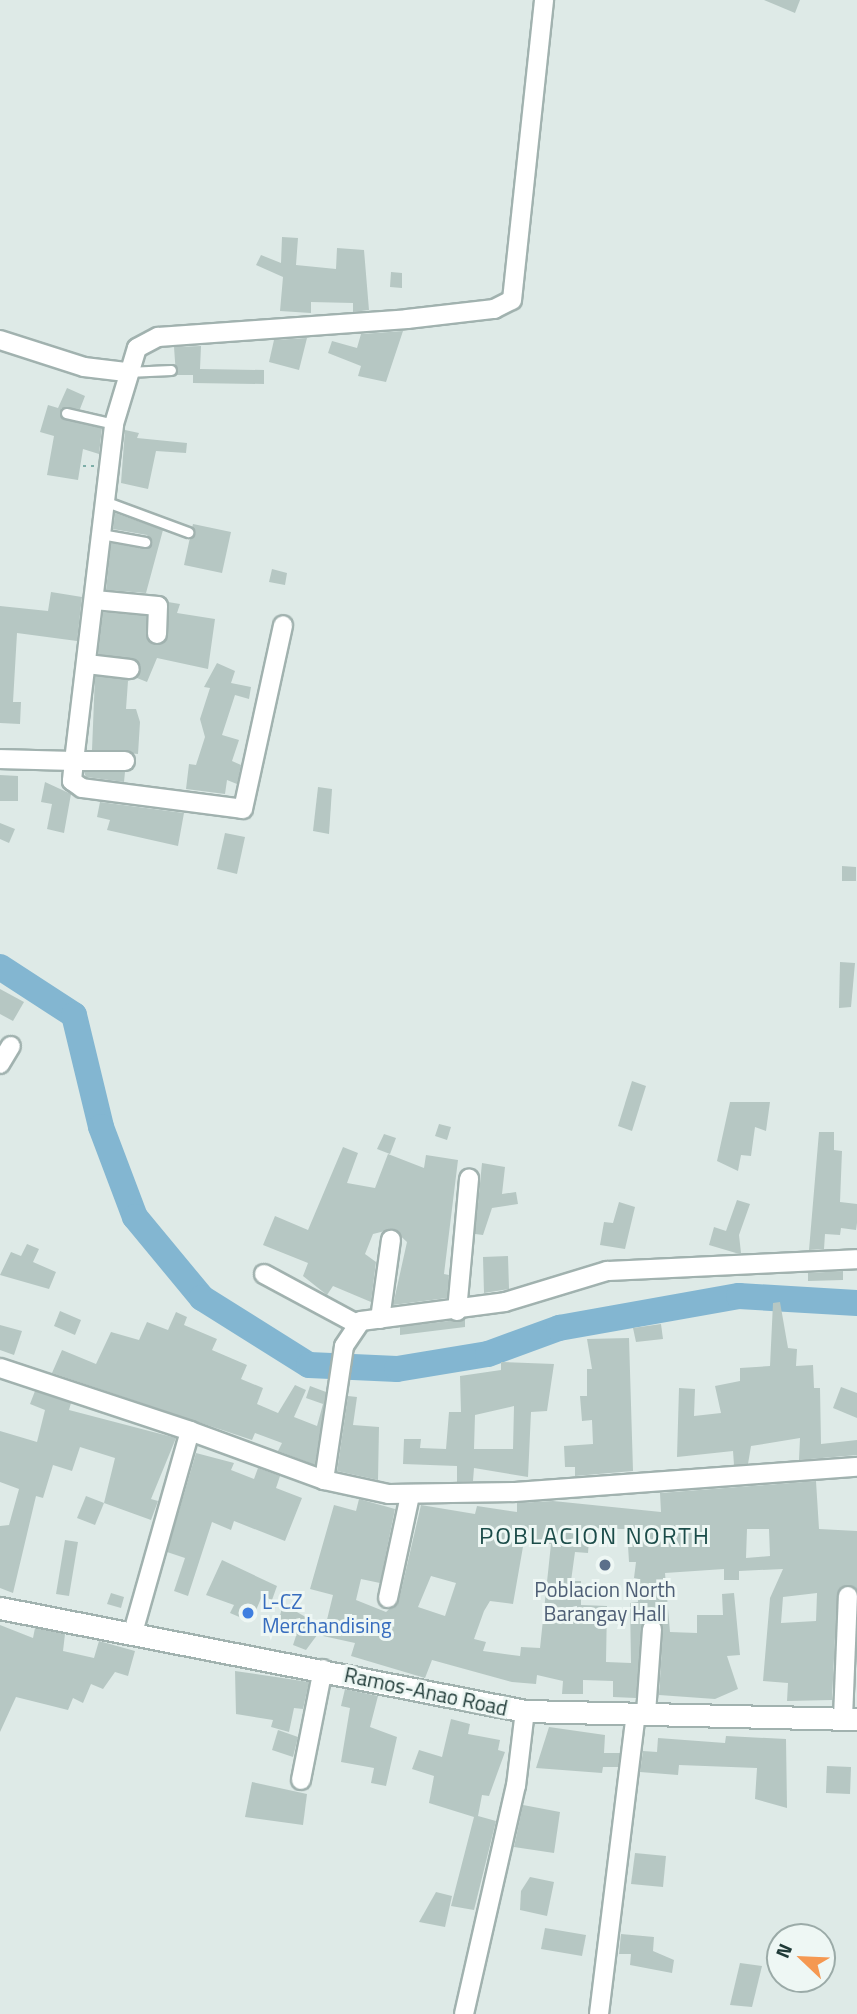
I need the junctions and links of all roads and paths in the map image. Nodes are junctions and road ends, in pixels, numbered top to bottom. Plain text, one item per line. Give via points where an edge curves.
1 (544, 0) edge
2 (0, 340) edge
3 (171, 370) dead end
4 (126, 372) junction
5 (66, 413) dead end
6 (114, 424) junction
7 (104, 501) junction
8 (188, 532) dead end
9 (101, 534) junction
10 (145, 542) dead end
11 (95, 600) junction
12 (283, 625) dead end
13 (157, 634) dead end
14 (87, 664) junction
15 (130, 668) dead end
16 (0, 759) edge
17 (74, 761) junction
18 (125, 761) dead end
19 (11, 1046) dead end
20 (0, 1064) edge
21 (469, 1179) dead end
22 (391, 1240) dead end
23 (857, 1259) edge
24 (264, 1274) dead end
25 (457, 1311) junction
26 (380, 1319) junction
27 (355, 1323) junction
28 (0, 1368) edge
29 (190, 1430) junction
30 (857, 1467) edge
31 (324, 1480) junction
32 (410, 1494) junction
33 (848, 1596) dead end
34 (388, 1598) dead end
35 (0, 1608) edge
36 (652, 1629) dead end
37 (134, 1632) junction
38 (323, 1670) junction
39 (525, 1712) junction
40 (641, 1713) junction
41 (850, 1719) edge
42 (301, 1780) dead end
43 (464, 2014) edge
44 (599, 2014) edge

1 - 4 street via 512,300 494,309 407,319 159,337 137,348
2 - 4 street via 84,367
3 - 4 lane
4 - 6 street
5 - 6 lane
6 - 7 street
7 - 8 lane
7 - 9 street
9 - 10 lane
9 - 11 street
11 - 13 street via 158,606
11 - 14 street
12 - 17 street via 243,809 82,788 72,781
14 - 15 street
14 - 17 street
16 - 17 street
17 - 18 street
19 - 20 street
21 - 25 street
22 - 26 street
23 - 25 street via 607,1271
24 - 27 street
25 - 26 street
26 - 27 street
27 - 31 street via 344,1346
28 - 29 street
29 - 31 street
29 - 37 street
30 - 32 street
31 - 32 street
32 - 34 street
33 - 41 street
35 - 37 main road, Ramos-Anao Road
36 - 40 street
37 - 38 main road, Ramos-Anao Road
38 - 39 main road, Ramos-Anao Road
38 - 42 street
39 - 40 main road, Ramos-Anao Road
39 - 43 street via 516,1787
40 - 41 main road, Ramos-Anao Road
40 - 44 street

